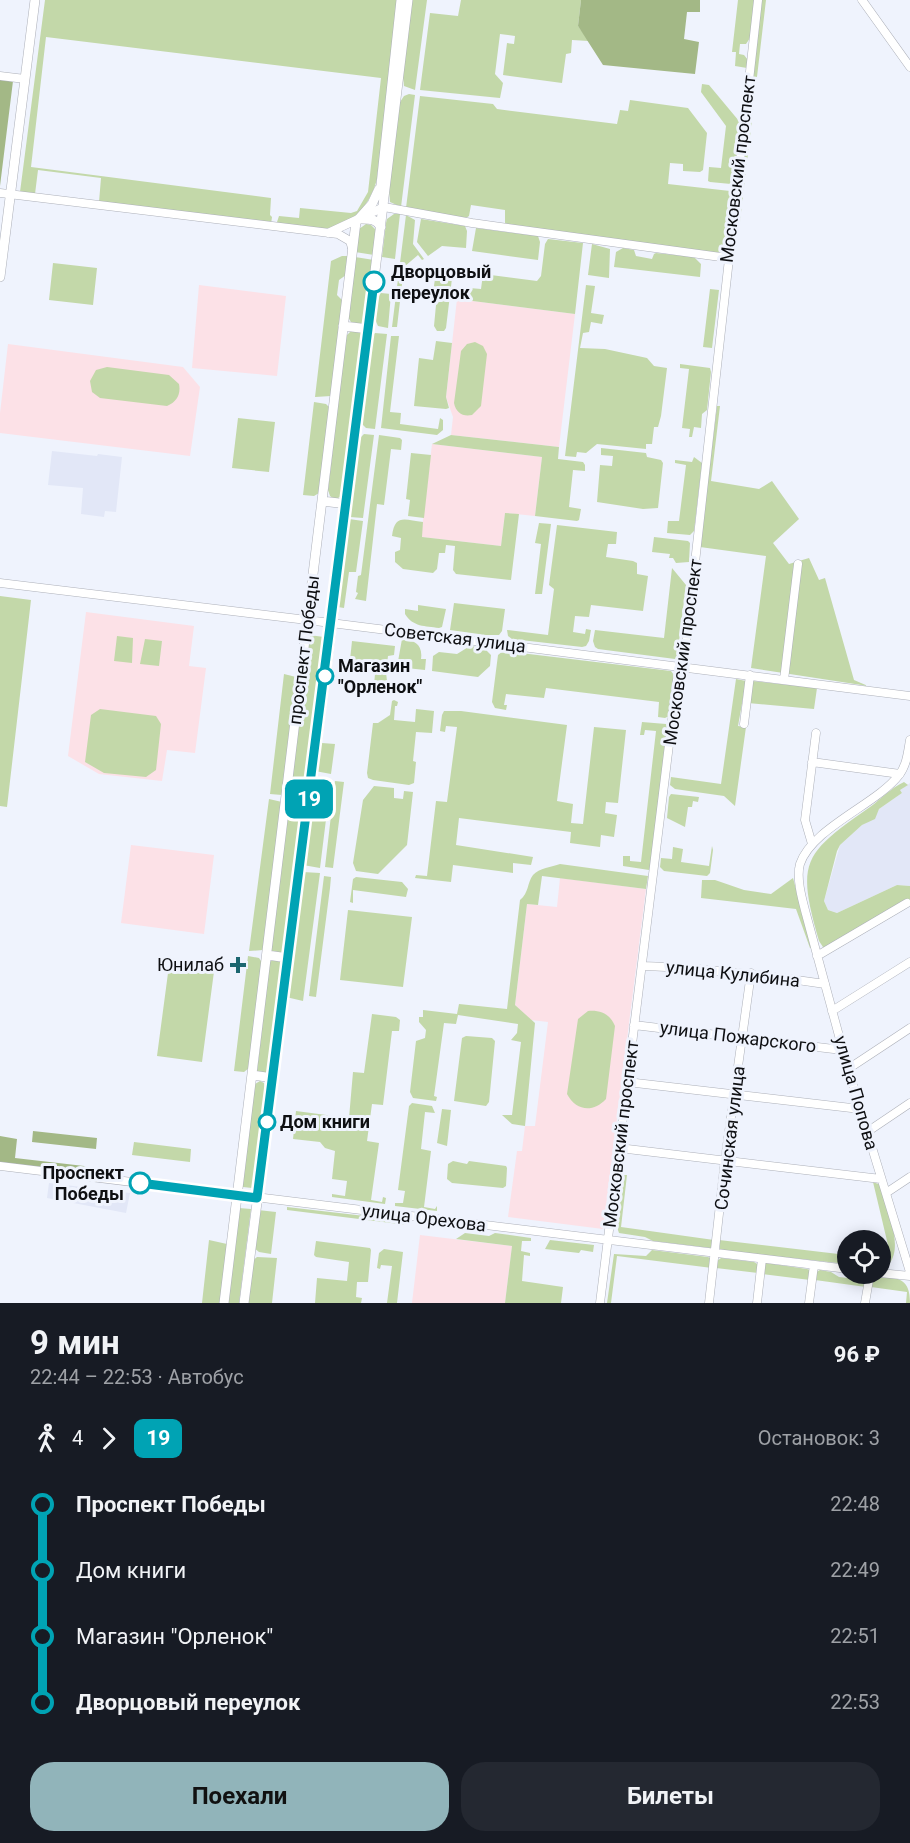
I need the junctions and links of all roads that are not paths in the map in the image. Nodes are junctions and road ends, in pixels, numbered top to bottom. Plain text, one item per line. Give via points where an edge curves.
1 (34, 0) edge
2 (401, 0) edge
3 (408, 0) edge
4 (758, 0) edge
5 (862, 0) edge
6 (910, 67) edge
7 (0, 76) edge
8 (25, 79) junction
9 (394, 90) junction
10 (379, 189) junction
11 (5, 194) edge
12 (384, 207) junction
13 (359, 220) junction
14 (381, 227) junction
15 (328, 233) junction
16 (352, 249) junction
17 (728, 258) junction
18 (0, 277) edge
19 (343, 326) junction
20 (369, 329) junction
21 (322, 501) junction
22 (346, 504) junction
23 (798, 564) dead end
24 (0, 583) edge
25 (307, 620) junction
26 (332, 623) junction
27 (681, 666) junction
28 (750, 675) junction
29 (784, 680) junction
30 (910, 696) edge
31 (744, 724) dead end
32 (816, 733) dead end
33 (910, 740) edge
34 (812, 762) junction
35 (900, 774) junction
36 (287, 798) junction
37 (309, 801) junction
38 (812, 844) junction
39 (908, 903) dead end
40 (267, 955) junction
41 (817, 956) junction
42 (288, 957) junction
43 (910, 962) edge
44 (642, 966) junction
45 (751, 973) junction
46 (825, 984) junction
47 (832, 1011) junction
48 (634, 1025) junction
49 (910, 1028) edge
50 (743, 1037) junction
51 (842, 1050) junction
52 (848, 1069) junction
53 (252, 1075) junction
54 (273, 1078) junction
55 (627, 1082) junction
56 (735, 1096) junction
57 (910, 1103) edge
58 (860, 1109) junction
59 (867, 1132) junction
60 (619, 1148) junction
61 (725, 1160) junction
62 (0, 1167) edge
63 (910, 1178) edge
64 (882, 1179) junction
65 (886, 1193) junction
66 (237, 1195) junction
67 (257, 1198) junction
68 (608, 1240) junction
69 (716, 1253) junction
70 (762, 1258) junction
71 (814, 1265) junction
72 (837, 1268) edge
73 (891, 1273) edge
74 (910, 1274) edge
75 (868, 1284) edge
76 (224, 1303) edge
77 (244, 1303) edge
78 (600, 1303) edge
79 (709, 1303) edge
80 (757, 1303) edge
81 (810, 1303) edge
82 (865, 1303) edge

1 - 8 main road
2 - 9 main road, проспект Победы
3 - 9 main road, проспект Победы
4 - 17 street, Московский проспект
5 - 6 street
7 - 8 street
8 - 11 main road
9 - 10 main road, проспект Победы
9 - 12 main road, проспект Победы
10 - 12 main road, проспект Победы
10 - 13 main road, проспект Победы
11 - 15 street
11 - 18 main road
12 - 13 street
12 - 14 main road, проспект Победы
12 - 17 street
13 - 14 main road via 373,219
13 - 15 street
13 - 16 main road, проспект Победы
14 - 20 main road, проспект Победы
15 - 16 street via 345,237
16 - 19 main road, проспект Победы
17 - 27 street, Московский проспект
19 - 20 main road
19 - 21 main road, проспект Победы
20 - 22 main road, проспект Победы
21 - 22 main road
21 - 25 main road, проспект Победы
22 - 26 main road, проспект Победы
23 - 29 street
24 - 25 street, Советская улица
25 - 26 street, Советская улица
25 - 36 main road, проспект Победы
26 - 27 street, Советская улица
26 - 37 main road, проспект Победы
27 - 28 street, Советская улица
27 - 44 street, Московский проспект
28 - 29 street, Советская улица
28 - 31 street
29 - 30 street, Советская улица
32 - 34 street
33 - 35 street
34 - 35 street
34 - 38 street via 805,820
35 - 38 street
36 - 37 main road
36 - 40 main road, проспект Победы
37 - 42 main road, проспект Победы
38 - 41 street, улица Попова via 800,872 801,894
39 - 41 street
40 - 42 main road
40 - 53 main road, проспект Победы
41 - 46 street, улица Попова
42 - 54 main road, проспект Победы
43 - 47 street
44 - 45 street, улица Кулибина
44 - 48 street, Московский проспект
45 - 46 street, улица Кулибина
45 - 50 street, Сочинская улица
46 - 47 street, улица Попова
47 - 51 street, улица Попова
48 - 50 street, улица Пожарского
48 - 55 street, Московский проспект
49 - 52 street
50 - 51 street, улица Пожарского
50 - 56 street, Сочинская улица
51 - 52 street, улица Попова
52 - 58 street, улица Попова
53 - 54 main road
53 - 66 main road, проспект Победы
54 - 67 main road, проспект Победы
55 - 56 street
55 - 60 street, Московский проспект
56 - 58 street
56 - 61 street, Сочинская улица
57 - 59 street
58 - 59 street, улица Попова
59 - 64 street, улица Попова
60 - 61 street
60 - 68 street, Московский проспект
61 - 64 street
61 - 69 street, Сочинская улица
62 - 66 street, улица Орехова
63 - 65 street
64 - 65 street, улица Попова
65 - 74 street, улица Попова
66 - 67 street, улица Орехова
66 - 76 main road, проспект Победы
67 - 68 street, улица Орехова
67 - 77 main road, проспект Победы
68 - 69 street, улица Орехова
68 - 78 street, Московский проспект
69 - 70 street, улица Орехова
69 - 79 street, Сочинская улица
70 - 71 street, улица Орехова
70 - 80 street
71 - 72 street, улица Орехова
71 - 81 street
73 - 74 street
75 - 82 street

